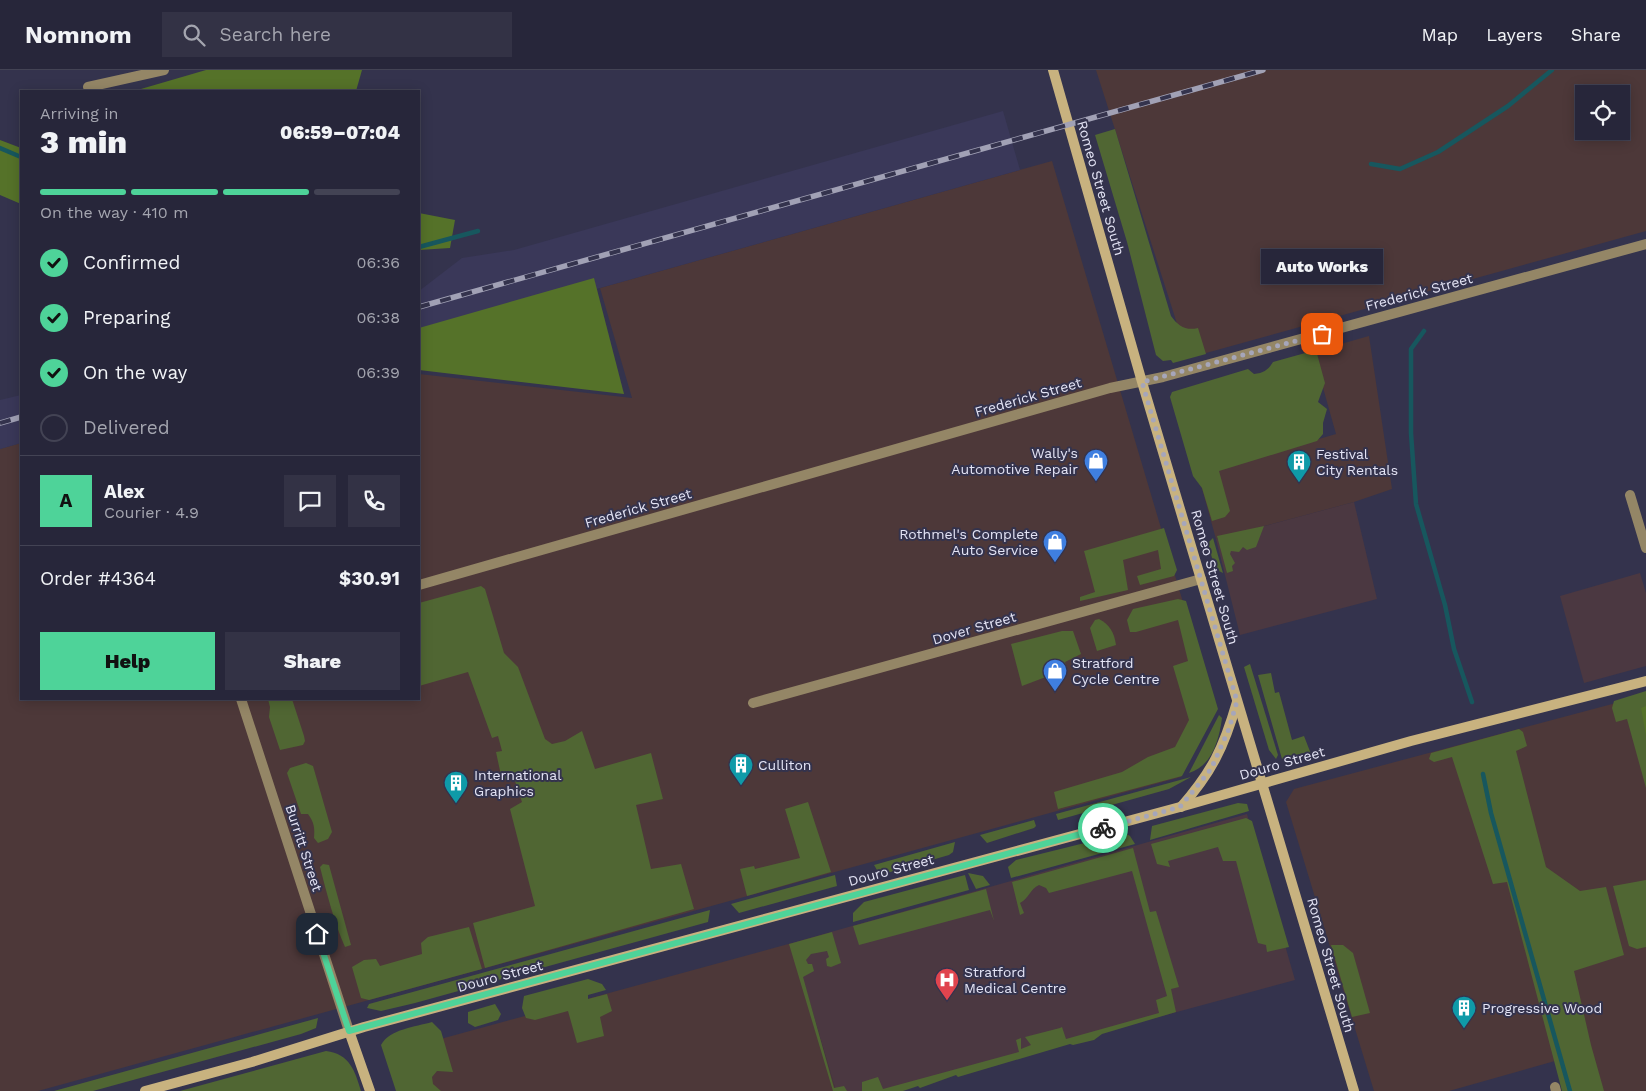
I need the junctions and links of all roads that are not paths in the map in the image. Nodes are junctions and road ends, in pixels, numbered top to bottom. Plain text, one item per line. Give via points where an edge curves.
1 (164, 70) edge
2 (1052, 70) edge
3 (88, 87) dead end
4 (1646, 244) edge
5 (1142, 382) junction
6 (1630, 495) dead end
7 (1646, 548) edge
8 (1201, 580) junction
9 (420, 584) edge
10 (1646, 681) edge
11 (241, 700) edge
12 (1237, 701) junction
13 (753, 703) dead end
14 (1262, 783) junction
15 (1180, 807) junction
16 (349, 1031) junction
17 (145, 1091) edge
18 (370, 1091) edge
19 (1354, 1091) edge

1 - 3 street
2 - 5 street, Romeo Street South
4 - 5 street, Frederick Street
5 - 8 street, Romeo Street South
5 - 9 street, Frederick Street via 1110,388
6 - 7 street
8 - 12 street, Romeo Street South
8 - 13 street, Dover Street
10 - 14 street, Douro Street
11 - 16 street, Burritt Street
12 - 14 street, Romeo Street South
12 - 15 street via 1229,729 1211,769
14 - 15 street, Douro Street
14 - 19 street, Romeo Street South
15 - 16 street, Douro Street
16 - 17 street, Douro Street
16 - 18 street, Burritt Street

